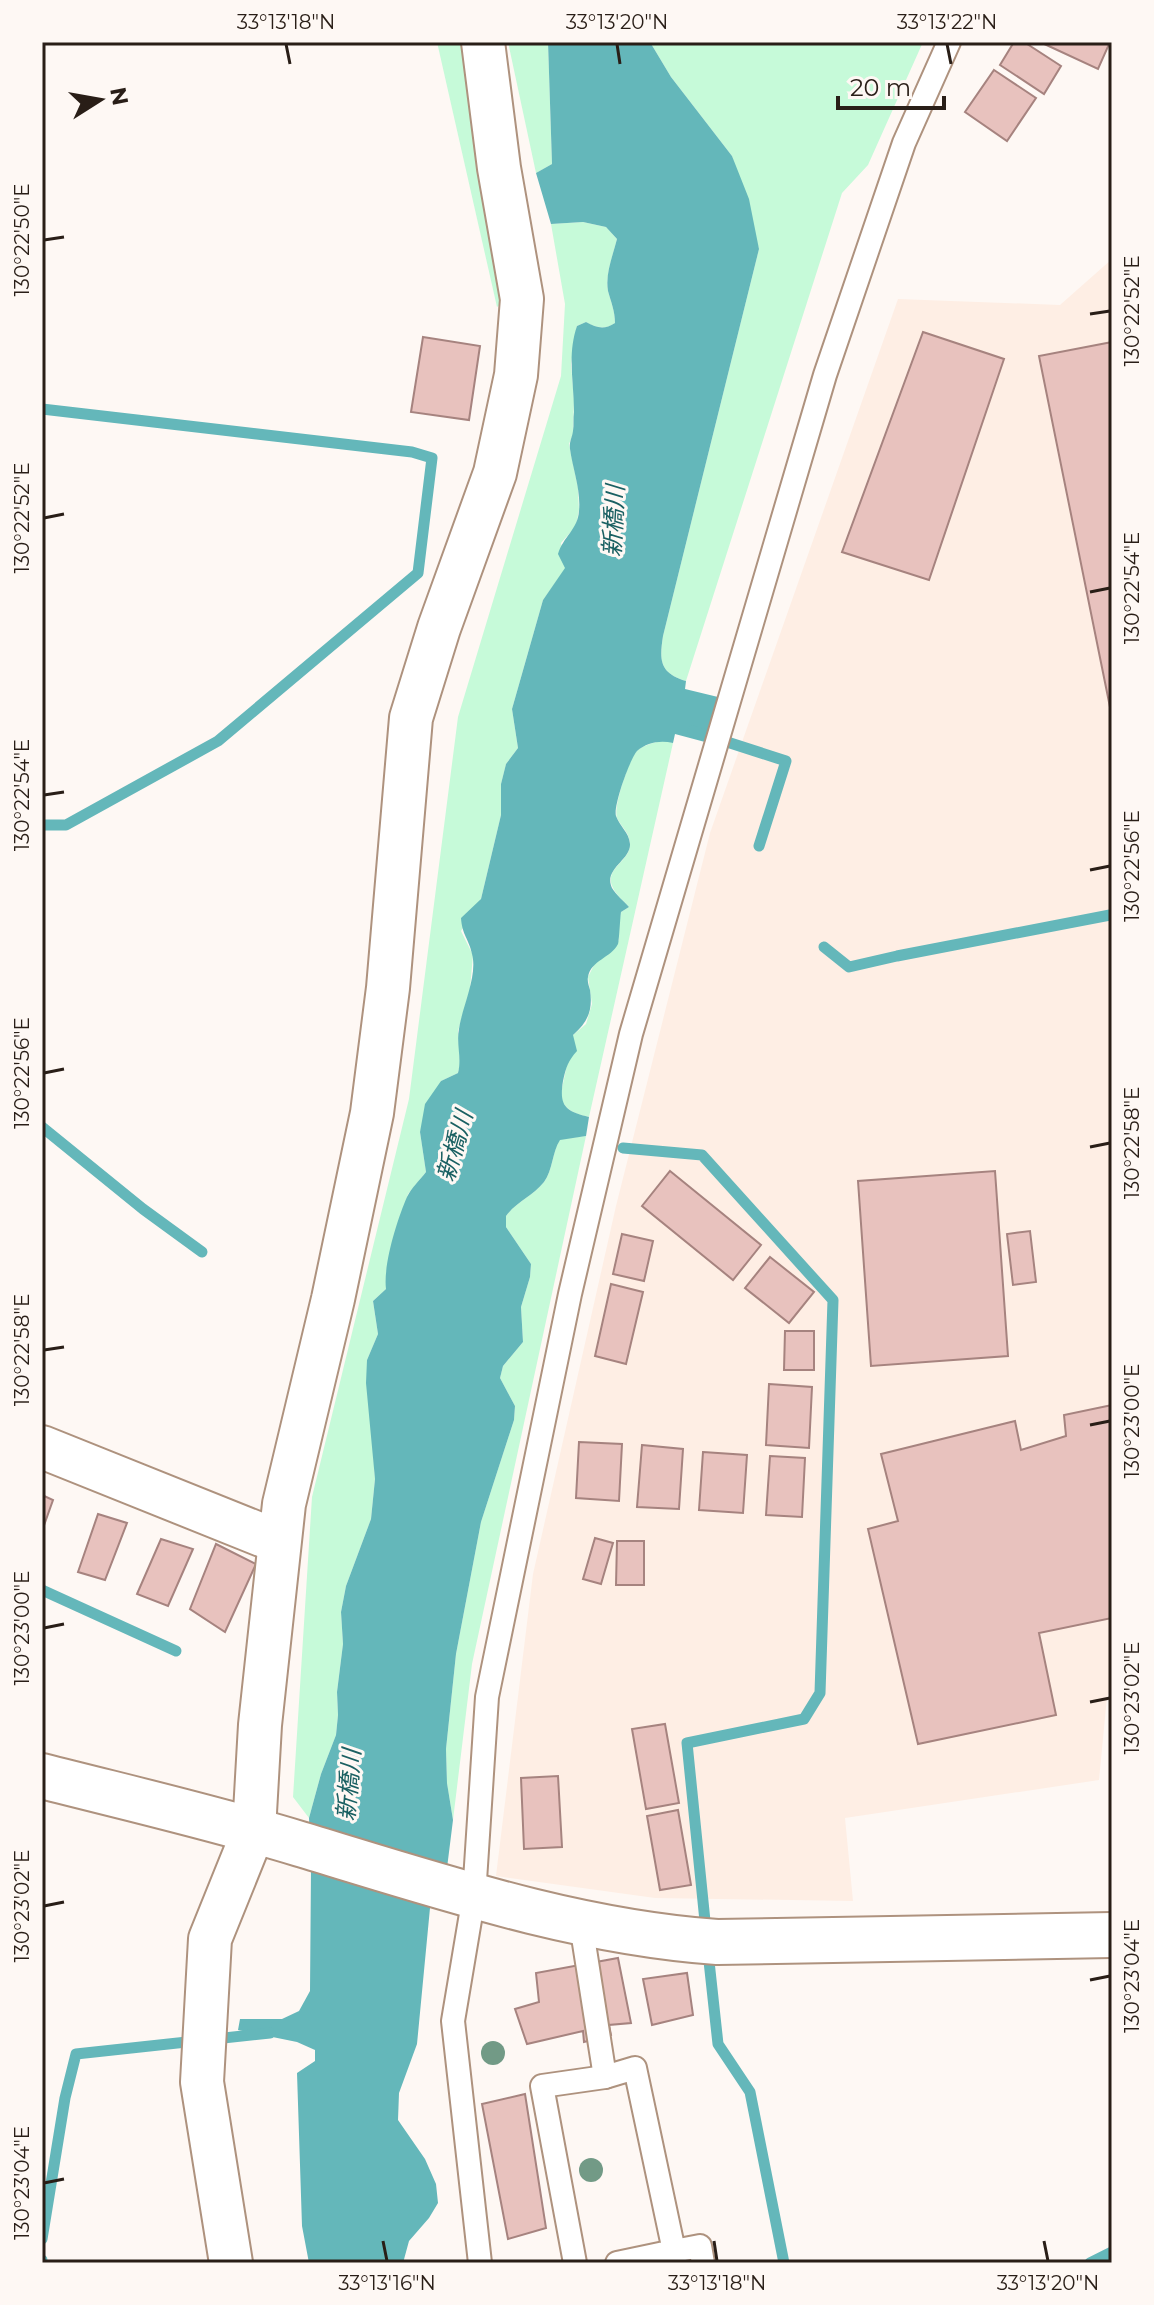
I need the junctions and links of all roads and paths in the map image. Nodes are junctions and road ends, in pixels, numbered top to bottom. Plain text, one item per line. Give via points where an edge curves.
1 (483, 42) edge
2 (949, 42) edge
3 (42, 1447) edge
4 (279, 1542) junction
5 (42, 1776) edge
6 (254, 1830) junction
7 (474, 1896) junction
8 (581, 1924) junction
9 (1112, 1935) edge
10 (605, 2077) junction
11 (674, 2251) junction
12 (231, 2263) edge
13 (480, 2263) edge
14 (575, 2263) edge
15 (617, 2263) edge
16 (703, 2263) edge

1 - 4 street via 522,299 516,375 495,473 411,718 372,1113
2 - 7 lane via 904,143 825,375 631,1034 567,1309 487,1697
3 - 4 street
4 - 6 street
5 - 6 street
6 - 7 street
6 - 12 street via 210,1939 202,2082
7 - 8 street
7 - 13 lane via 453,2021
8 - 9 street via 703,1941
8 - 10 lane
10 - 11 lane via 635,2068
10 - 14 lane via 542,2086
11 - 15 lane
11 - 16 lane via 700,2246

